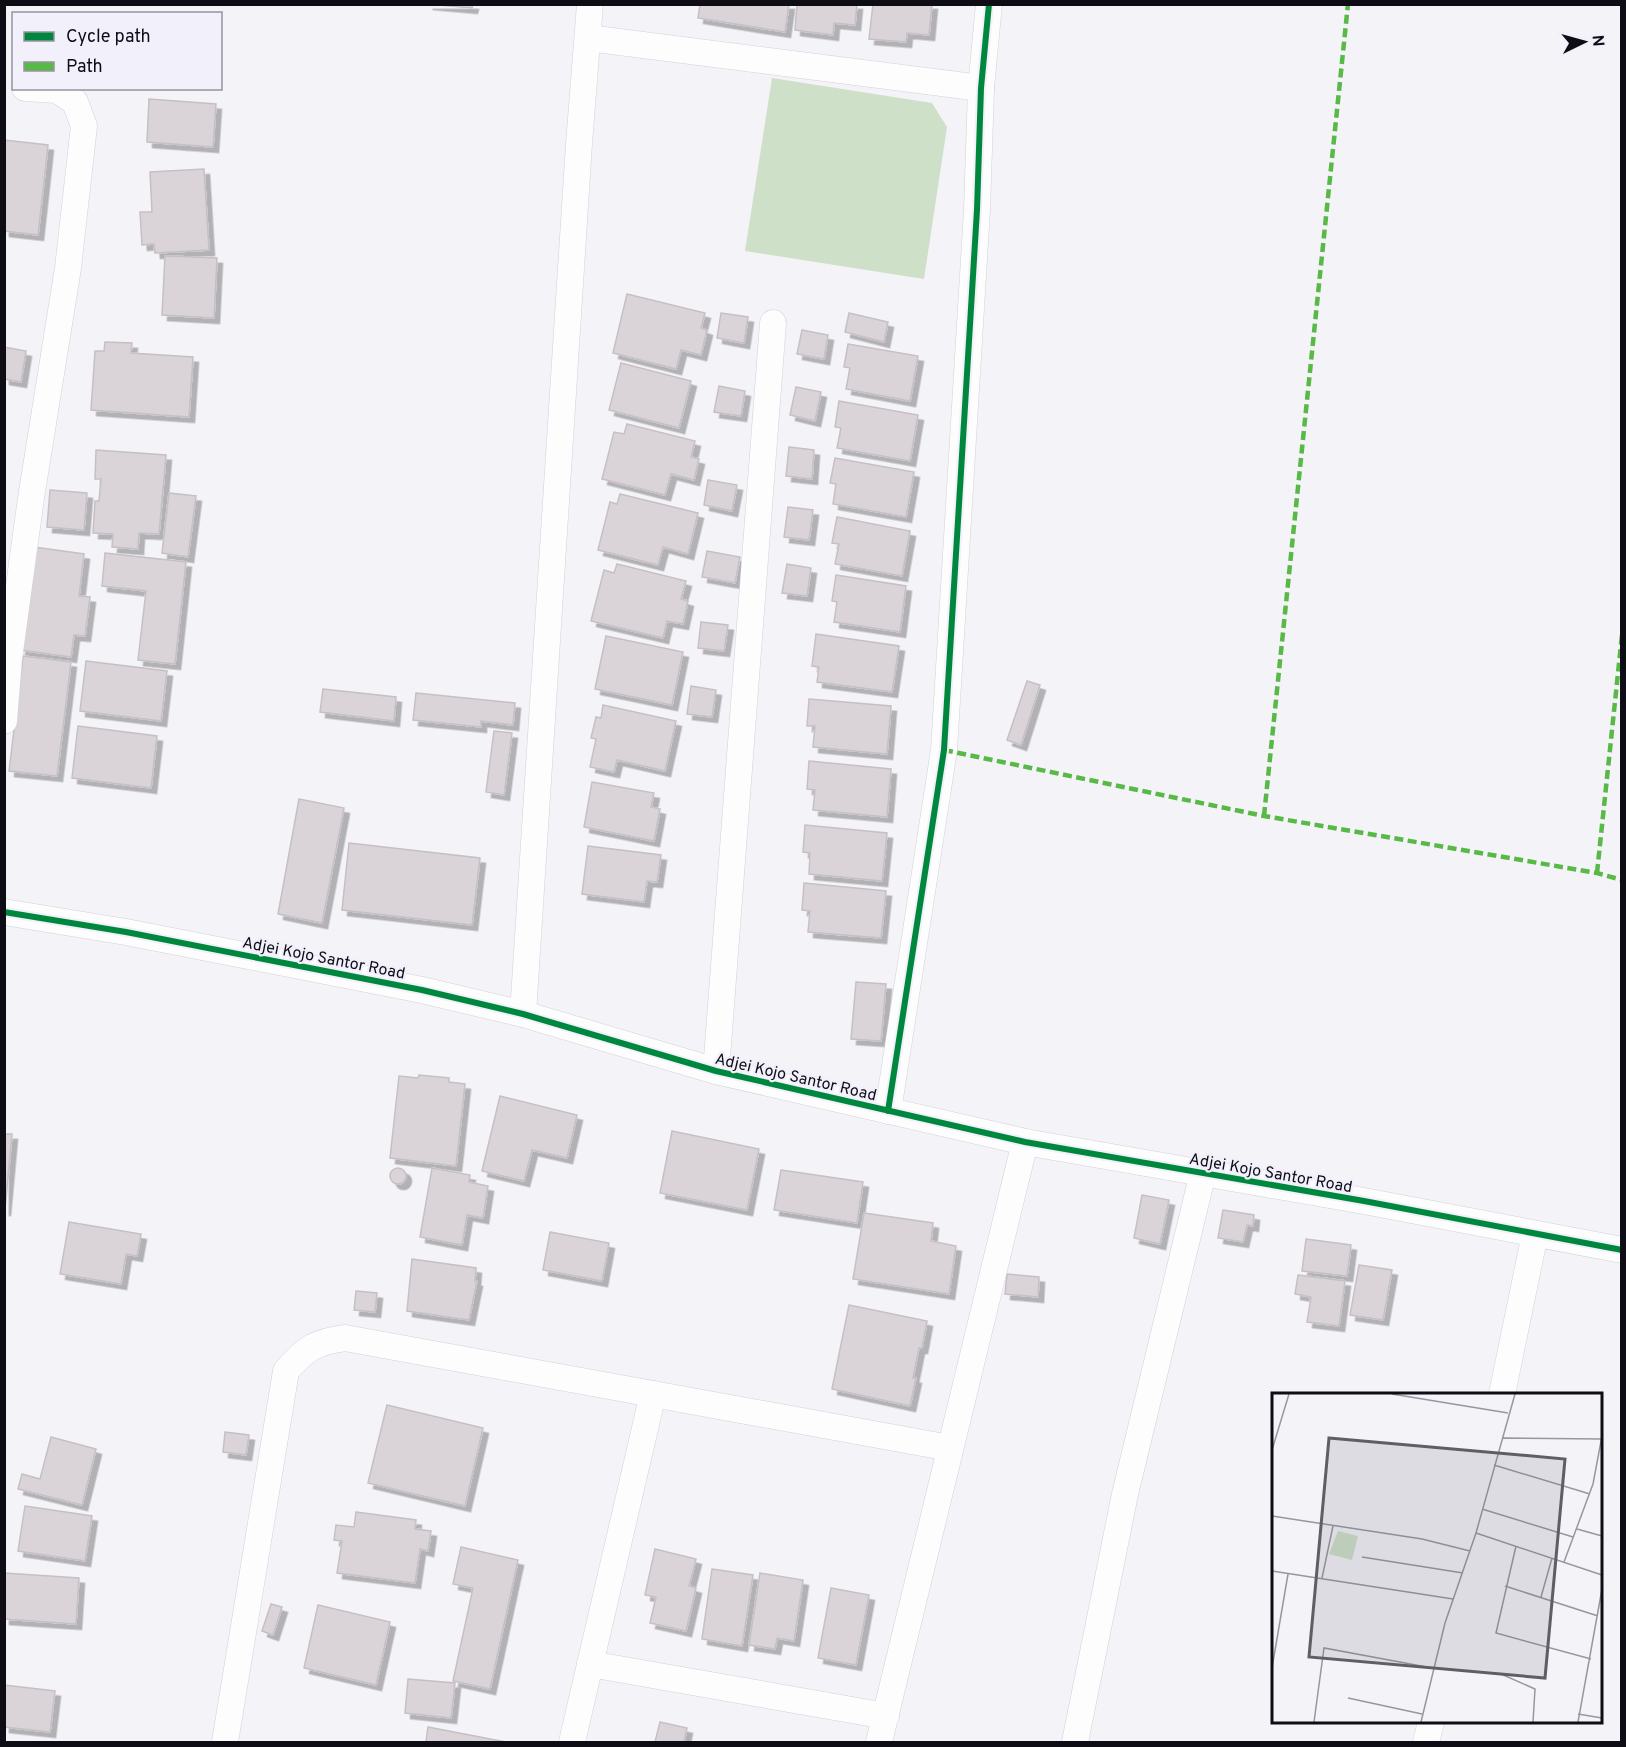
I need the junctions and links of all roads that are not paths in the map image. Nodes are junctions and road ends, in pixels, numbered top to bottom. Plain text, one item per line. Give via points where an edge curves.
1 (590, 4) edge
2 (990, 4) edge
3 (588, 38) junction
4 (981, 88) junction
5 (57, 90) edge
6 (772, 323) dead end
7 (4, 721) edge
8 (4, 912) edge
9 (523, 1014) junction
10 (716, 1071) junction
11 (888, 1112) junction
12 (1025, 1142) junction
13 (1203, 1173) junction
14 (1535, 1234) junction
15 (1622, 1250) edge
16 (1502, 1393) edge
17 (653, 1394) junction
18 (950, 1448) junction
19 (590, 1664) junction
20 (886, 1716) junction
21 (1431, 1723) edge
22 (225, 1743) edge
23 (572, 1743) edge
24 (879, 1743) edge
25 (1075, 1743) edge
26 (1426, 1743) edge

1 - 3 street
2 - 4 street
3 - 4 street
3 - 9 street
4 - 11 street via 944,750
5 - 7 street via 75,102 84,126 68,268 10,647
6 - 10 street
8 - 9 street, Adjei Kojo Santor Road via 339,973
9 - 10 street, Adjei Kojo Santor Road
10 - 11 street, Adjei Kojo Santor Road
11 - 12 street, Adjei Kojo Santor Road
12 - 13 street, Adjei Kojo Santor Road
12 - 18 street
13 - 14 street, Adjei Kojo Santor Road
13 - 25 street via 1125,1494
14 - 15 street, Adjei Kojo Santor Road
14 - 16 street
17 - 18 street
17 - 19 street
17 - 22 street via 345,1338 323,1341 301,1354 286,1371
18 - 20 street
19 - 20 street
19 - 23 street
20 - 24 street
21 - 26 street

